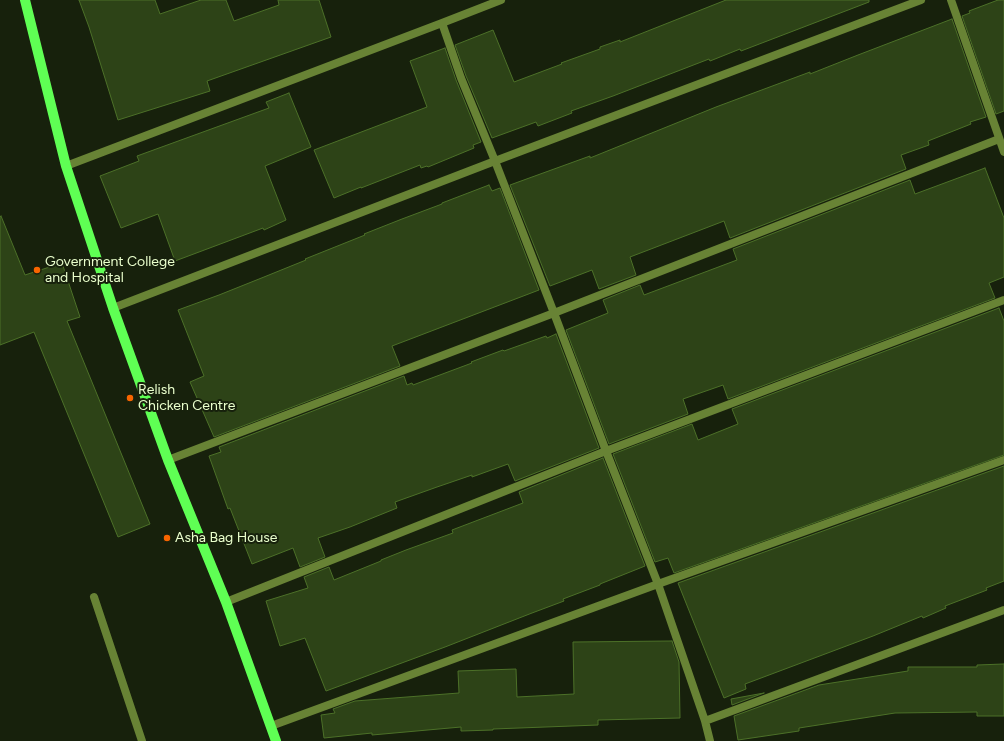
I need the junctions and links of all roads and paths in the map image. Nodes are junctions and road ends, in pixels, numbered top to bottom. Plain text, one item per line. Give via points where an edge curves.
1 (25, 0) edge
2 (501, 0) edge
3 (921, 0) edge
4 (951, 0) edge
5 (442, 23) junction
6 (999, 139) junction
7 (1004, 152) edge
8 (495, 161) junction
9 (66, 166) junction
10 (1004, 300) edge
11 (112, 308) junction
12 (554, 313) junction
13 (606, 451) junction
14 (168, 460) junction
15 (1004, 460) edge
16 (658, 584) junction
17 (94, 597) dead end
18 (226, 602) junction
19 (1004, 610) edge
20 (705, 721) junction
21 (271, 726) junction
22 (142, 741) edge
23 (276, 741) edge
24 (710, 741) edge

1 - 9 main road
2 - 5 street
3 - 8 street
4 - 6 street
5 - 8 street
5 - 9 street
6 - 7 street
6 - 12 street
8 - 11 street
8 - 12 street
9 - 11 main road
10 - 13 street
11 - 14 main road
12 - 13 street
12 - 14 street
13 - 16 street
13 - 18 street
14 - 18 main road
15 - 16 street
16 - 20 street
16 - 21 street
17 - 22 street
18 - 21 main road
19 - 20 street
20 - 24 street
21 - 23 main road

